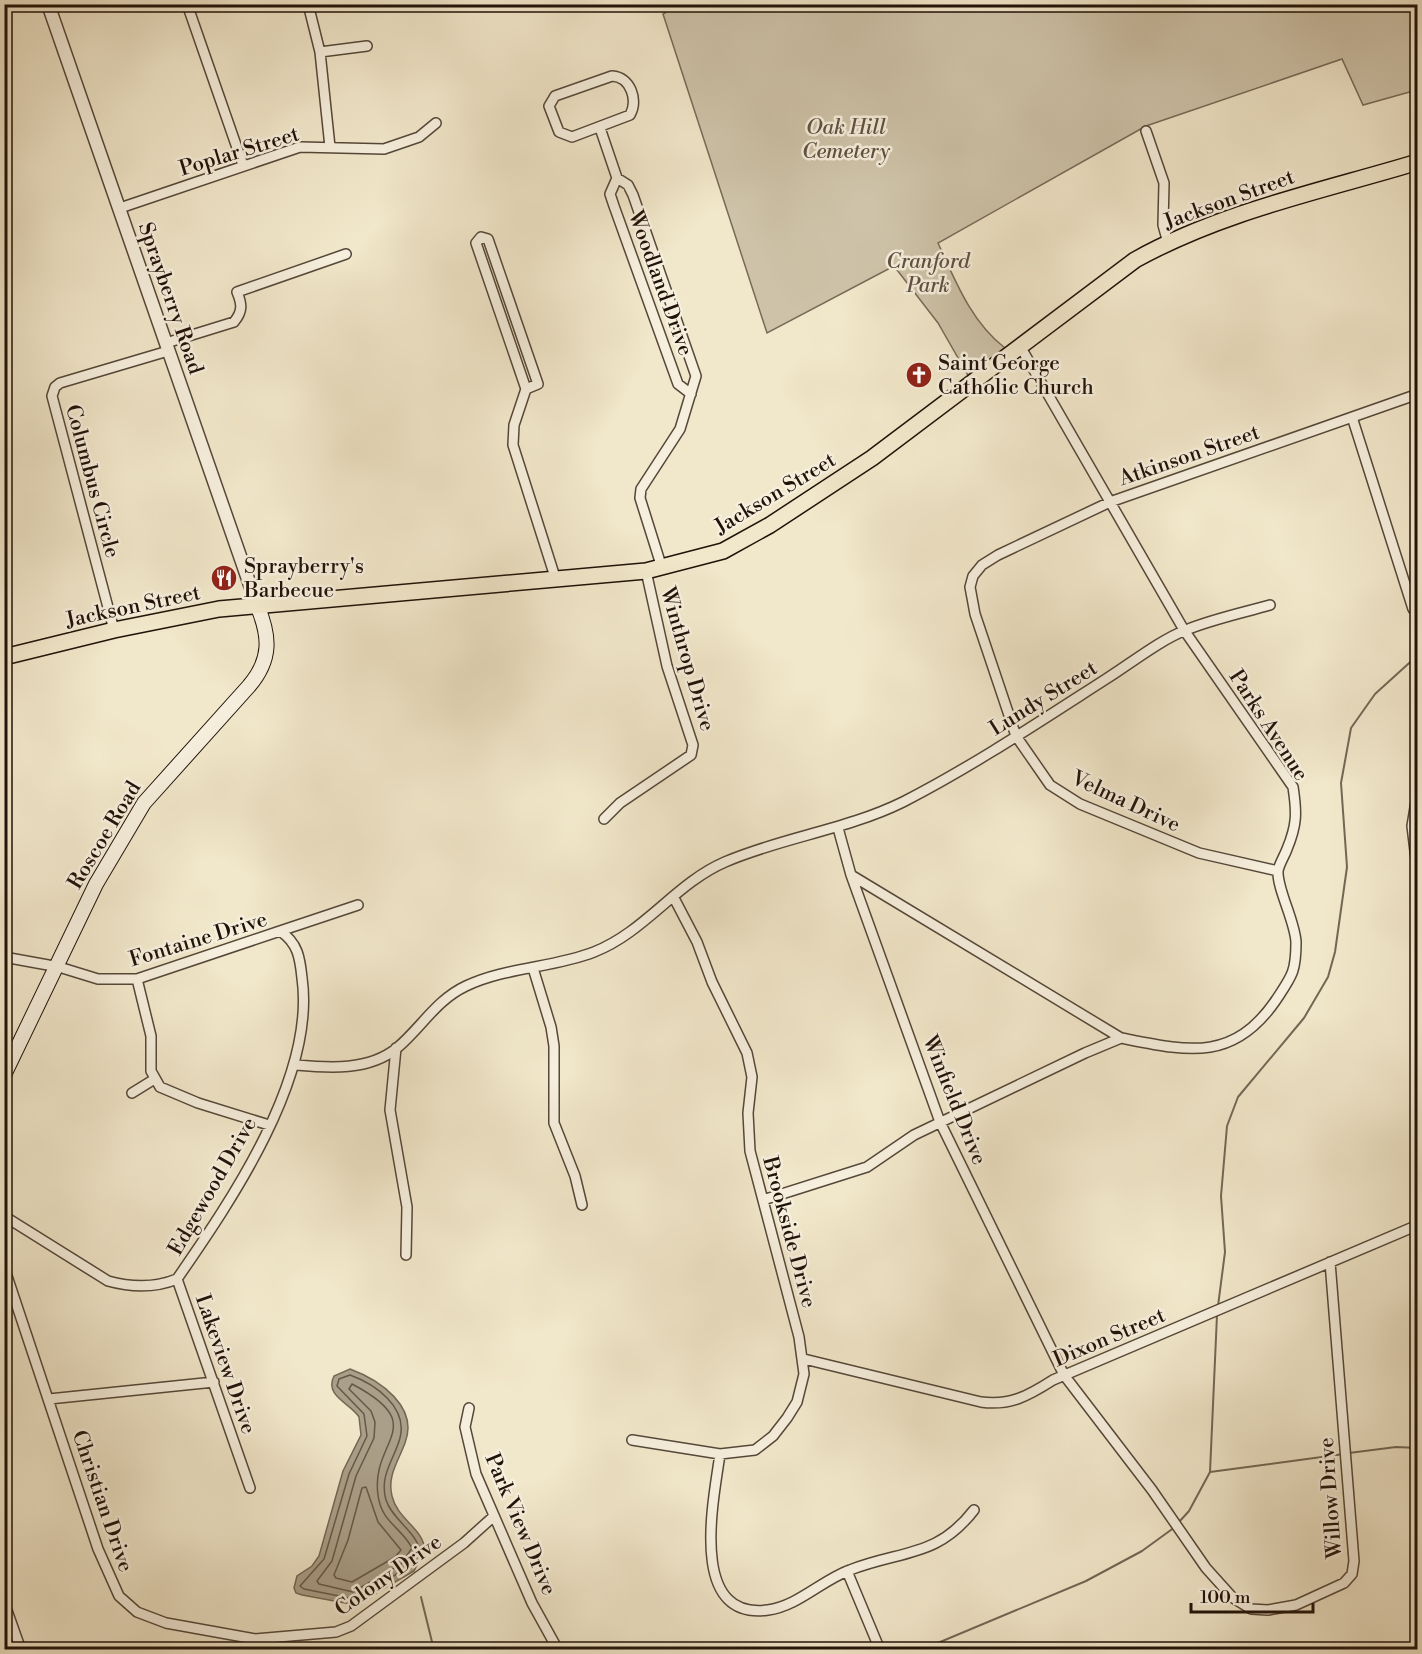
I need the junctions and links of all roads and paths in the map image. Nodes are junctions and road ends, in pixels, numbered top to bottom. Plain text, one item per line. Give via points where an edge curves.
1 (48, 4) edge
2 (187, 4) edge
3 (308, 4) edge
4 (367, 46) dead end
5 (320, 52) junction
6 (436, 123) dead end
7 (600, 128) junction
8 (1146, 131) dead end
9 (330, 147) junction
10 (1418, 162) edge
11 (243, 165) junction
12 (617, 178) junction
13 (120, 208) junction
14 (1168, 243) junction
15 (346, 254) dead end
16 (1020, 346) junction
17 (167, 347) junction
18 (526, 389) junction
19 (691, 394) junction
20 (1418, 394) edge
21 (1352, 417) junction
22 (1110, 502) junction
23 (662, 568) junction
24 (980, 568) joint
25 (646, 571) junction
26 (555, 577) junction
27 (257, 605) junction
28 (1270, 605) dead end
29 (1413, 609) dead end
30 (114, 630) junction
31 (1184, 630) junction
32 (4, 657) edge
33 (1016, 736) junction
34 (1418, 789) edge
35 (604, 819) dead end
36 (837, 828) junction
37 (1278, 871) junction
38 (851, 875) junction
39 (1418, 876) edge
40 (674, 898) junction
41 (358, 905) dead end
42 (280, 931) junction
43 (4, 957) edge
44 (59, 966) junction
45 (533, 968) junction
46 (137, 979) junction
47 (1121, 1038) junction
48 (396, 1048) junction
49 (296, 1065) junction
50 (4, 1075) edge
51 (153, 1080) junction
52 (132, 1093) dead end
53 (940, 1122) junction
54 (269, 1125) junction
55 (763, 1200) junction
56 (582, 1205) dead end
57 (4, 1216) edge
58 (1418, 1225) edge
59 (406, 1255) dead end
60 (1330, 1262) junction
61 (4, 1267) edge
62 (177, 1279) junction
63 (804, 1359) junction
64 (1064, 1375) junction
65 (214, 1382) junction
66 (49, 1399) junction
67 (469, 1408) dead end
68 (632, 1440) dead end
69 (720, 1454) junction
70 (250, 1488) dead end
71 (974, 1510) dead end
72 (494, 1516) junction
73 (847, 1571) junction
74 (4, 1602) edge
75 (255, 1639) junction
76 (21, 1650) edge
77 (261, 1650) edge
78 (558, 1650) edge
79 (880, 1650) edge

1 - 13 street, Sprayberry Road
2 - 11 street
3 - 5 street
4 - 5 street
5 - 9 street
6 - 9 street, Poplar Street via 418,137 384,149
7 - 7 street via 572,137 563,135 554,123 550,102 561,93 612,76 620,77 629,87 634,103 632,112 627,118
7 - 12 street, Woodland Drive
8 - 14 street via 1164,183 1163,225
9 - 11 street, Poplar Street via 300,147
10 - 14 main road, Jackson Street via 1226,219
11 - 13 street, Poplar Street
12 - 19 street, Woodland Drive via 628,185 633,195 688,349 696,376
12 - 19 street, Woodland Drive via 610,194 614,206 678,384
13 - 17 street, Sprayberry Road
14 - 16 main road, Jackson Street via 1135,260
15 - 17 street, Columbus Circle via 237,292 242,304 234,322
16 - 22 street, Parks Avenue
16 - 23 main road, Jackson Street via 872,458 771,525 723,551
17 - 27 street, Sprayberry Road
17 - 30 street, Columbus Circle via 60,383 52,396
18 - 18 street via 538,384 488,239 481,237 476,243
18 - 26 street via 514,425 513,445
19 - 23 street, Woodland Drive via 680,429 641,489 640,498
20 - 21 street, Atkinson Street
21 - 22 street, Atkinson Street
21 - 29 street
22 - 24 street, Atkinson Street via 998,555
22 - 31 street, Parks Avenue
23 - 25 main road, Jackson Street
24 - 33 street, Velma Drive via 970,587 975,614
25 - 26 main road, Jackson Street
25 - 35 street, Winthrop Drive via 667,666 693,745 692,755 620,803
26 - 27 main road, Jackson Street
27 - 30 main road, Jackson Street via 196,612
27 - 44 main road, Roscoe Road via 268,637 263,667 144,803 96,884
28 - 31 street, Lundy Street
30 - 32 main road, Jackson Street
31 - 33 street, Lundy Street
31 - 37 street, Parks Avenue via 1293,787 1298,816
33 - 36 street, Lundy Street via 940,783 895,806
33 - 37 street, Velma Drive via 1050,785 1080,804 1199,853
34 - 39 street via 1412,826
36 - 38 street, Winfield Drive
36 - 40 street, Lundy Street via 724,862
37 - 47 street via 1296,939 1294,975 1267,1013 1247,1034 1224,1046 1164,1046
38 - 47 street
38 - 53 street, Winfield Drive
40 - 45 street, Lundy Street via 633,931 596,951
40 - 55 street, Brookside Drive via 747,1053 752,1077 750,1152
41 - 42 street
42 - 46 street, Fontaine Drive
42 - 49 street, Fontaine Drive via 298,950 305,995
43 - 44 street, Fontaine Drive
44 - 46 street, Fontaine Drive via 98,979
44 - 50 main road, Roscoe Road
45 - 48 street, Lundy Street via 490,976 463,987 438,1004
45 - 56 street via 554,1046 554,1123
46 - 51 street via 151,1036
47 - 53 street
48 - 49 street via 357,1066
48 - 59 street via 390,1110 407,1207
49 - 54 street, Edgewood Drive
51 - 52 street
51 - 54 street via 167,1092
53 - 55 street via 867,1167
53 - 64 street, Winfield Drive
54 - 62 street, Edgewood Drive via 257,1153
55 - 63 street, Brookside Drive
57 - 62 street, Edgewood Drive via 108,1281 126,1286
58 - 60 street, Dixon Street
60 - 64 street, Dixon Street
60 - 64 street, Willow Drive via 1354,1561 1352,1574 1327,1592 1296,1605 1268,1610 1251,1609 1233,1598 1206,1568
61 - 66 street, Christian Drive
62 - 65 street, Lakeview Drive
63 - 64 street, Dixon Street via 998,1404 1017,1401
63 - 69 street, Brookside Drive via 797,1402 773,1436 754,1450
65 - 66 street
65 - 70 street, Lakeview Drive
66 - 75 street, Christian Drive via 98,1549 119,1596 137,1611 166,1623
67 - 72 street, Park View Drive via 465,1427 476,1474
68 - 69 street, Brookside Drive
69 - 73 street via 710,1556 714,1579 728,1599 746,1608 766,1610 783,1606
71 - 73 street via 959,1530 928,1549
72 - 75 street, Colony Drive via 464,1543 351,1626 336,1632
72 - 78 street, Park View Drive via 532,1603
73 - 79 street
74 - 76 street
75 - 77 street

